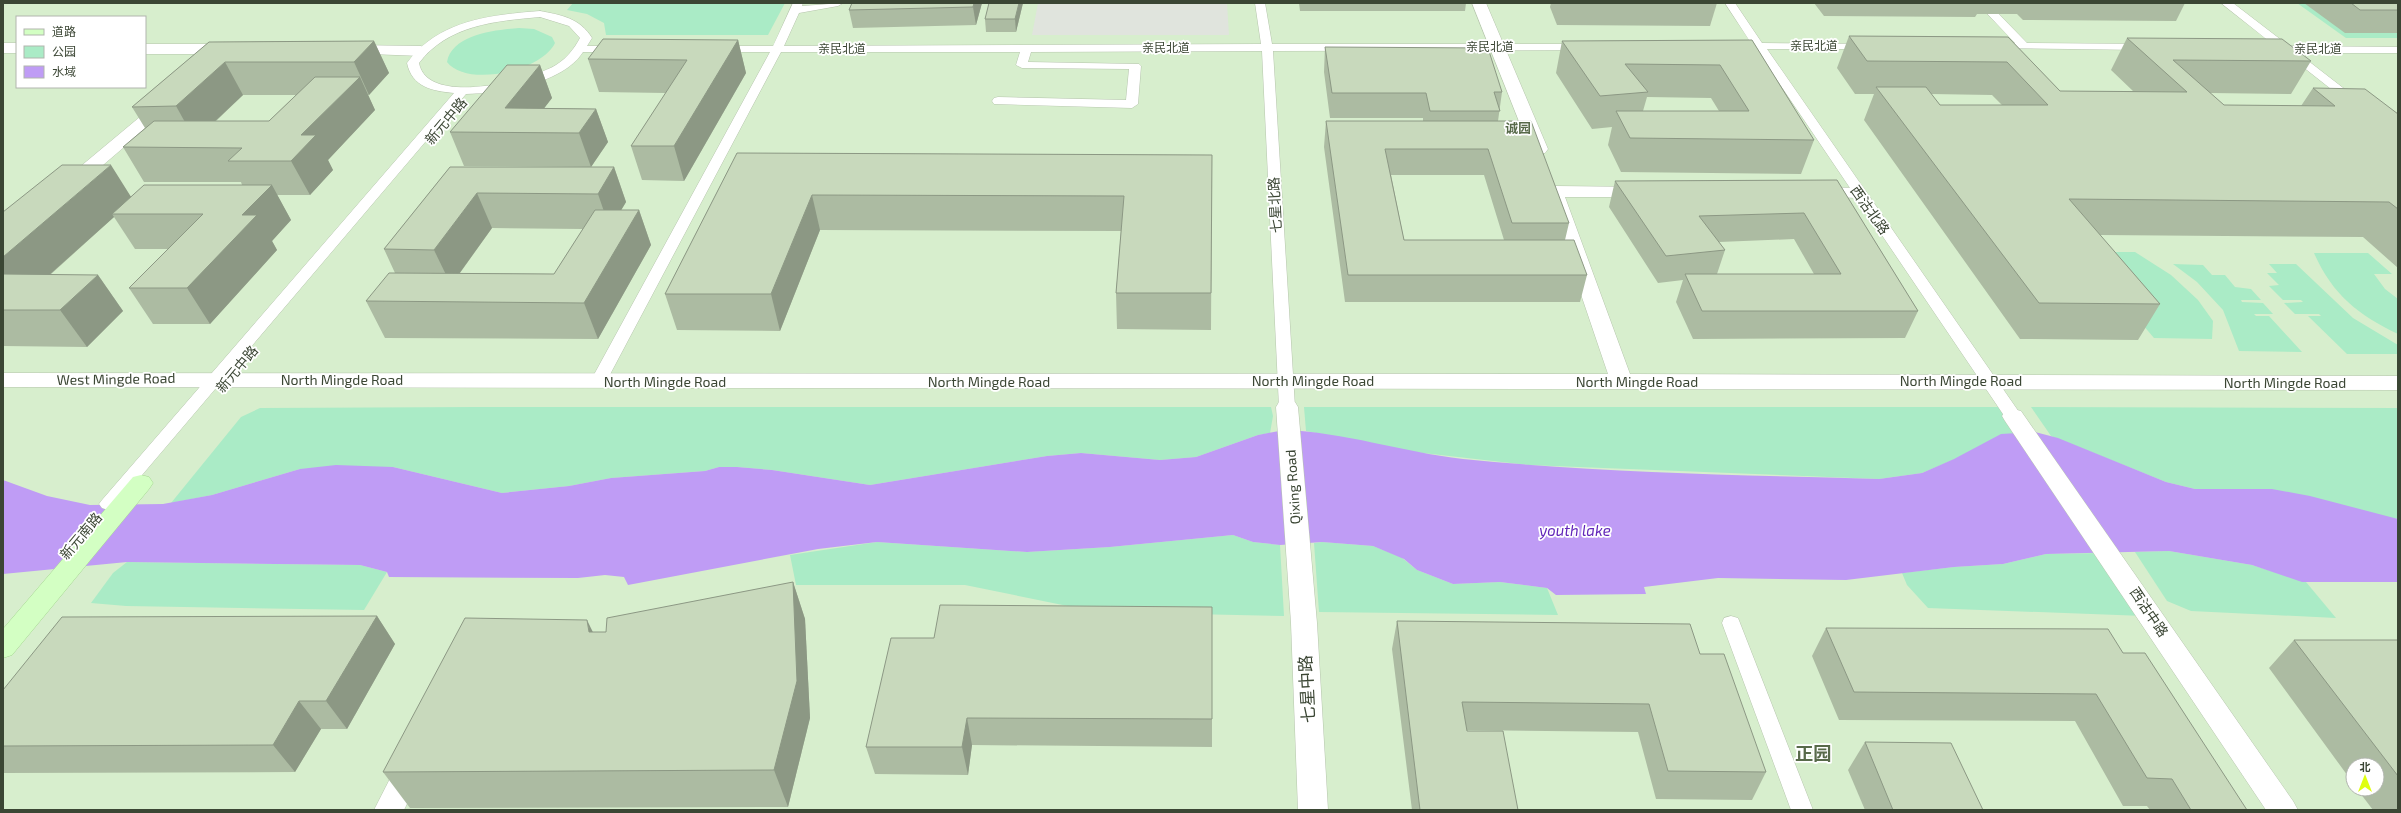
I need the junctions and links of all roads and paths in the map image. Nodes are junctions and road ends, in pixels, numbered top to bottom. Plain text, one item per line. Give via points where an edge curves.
1 (549, 3) edge
2 (838, 3) edge
3 (1260, 3) edge
4 (1479, 3) edge
5 (1730, 3) edge
6 (1982, 3) edge
7 (2226, 3) edge
8 (797, 7) edge
9 (539, 8) edge
10 (1719, 46) edge
11 (1759, 46) junction
12 (1876, 46) edge
13 (1985, 46) edge
14 (2024, 46) junction
15 (1498, 47) junction
16 (1593, 47) edge
17 (2159, 47) edge
18 (3, 48) edge
19 (16, 48) edge
20 (1026, 48) junction
21 (1267, 48) junction
22 (146, 49) edge
23 (583, 49) junction
24 (629, 49) edge
25 (707, 49) edge
26 (777, 49) junction
27 (2262, 49) edge
28 (2286, 49) junction
29 (333, 50) edge
30 (2398, 50) edge
31 (421, 51) junction
32 (213, 64) edge
33 (467, 90) junction
34 (178, 93) edge
35 (998, 101) dead end
36 (2361, 106) edge
37 (1550, 177) junction
38 (1659, 192) edge
39 (1794, 192) edge
40 (1858, 193) junction
41 (54, 197) edge
42 (223, 379) junction
43 (3, 380) edge
44 (1284, 381) junction
45 (1988, 381) junction
46 (598, 382) junction
47 (1622, 382) junction
48 (2398, 383) edge
49 (1287, 407) joint
50 (2013, 416) joint
51 (141, 483) joint
52 (108, 504) joint
53 (1299, 567) joint
54 (1731, 623) dead end
55 (3, 626) edge
56 (3, 647) edge
57 (420, 747) edge
58 (389, 810) edge
59 (1313, 810) edge
60 (1802, 810) edge
61 (2283, 810) edge

1 - 9 lane
2 - 8 lane
3 - 21 lane, 七星北路
4 - 15 street
5 - 11 lane, 西沽北路
6 - 14 lane
7 - 28 lane
8 - 26 lane
9 - 23 lane via 582,29 586,38
9 - 31 lane via 528,15 480,22 456,29 435,39
10 - 11 lane, 亲民北道
11 - 12 lane, 亲民北道
11 - 40 lane, 西沽北路
13 - 14 lane
14 - 17 lane
15 - 16 lane, 亲民北道
15 - 21 lane, 亲民北道
15 - 37 street
18 - 19 street
20 - 21 lane, 亲民北道
20 - 26 lane, 亲民北道
20 - 35 lane via 1022,65 1135,66 1132,104
21 - 44 lane, 七星北路
22 - 32 street via 238,49
23 - 24 lane
23 - 33 lane via 571,61 528,81 500,88
25 - 26 lane, 亲民北道
26 - 46 lane
27 - 28 lane, 亲民北道
28 - 30 lane, 亲民北道
28 - 36 lane
29 - 31 street
31 - 33 lane via 413,63 415,74 426,83 446,89
33 - 42 lane, 新元中路
34 - 41 street
37 - 38 street
37 - 47 street
39 - 40 street
40 - 45 lane, 西沽北路
42 - 43 street, West Mingde Road
42 - 46 street, North Mingde Road
42 - 51 lane, 新元中路
42 - 52 lane, 新元中路
44 - 46 street, North Mingde Road
44 - 47 street, North Mingde Road
44 - 49 lane, 七星北路
45 - 47 street, North Mingde Road
45 - 48 street, North Mingde Road
45 - 50 lane, 西沽北路
49 - 53 street, Qixing Road
50 - 61 street, 西沽中路
51 - 56 street, 新元中路
52 - 55 street, 新元南路
53 - 59 street, 七星中路
54 - 60 lane
57 - 58 street

